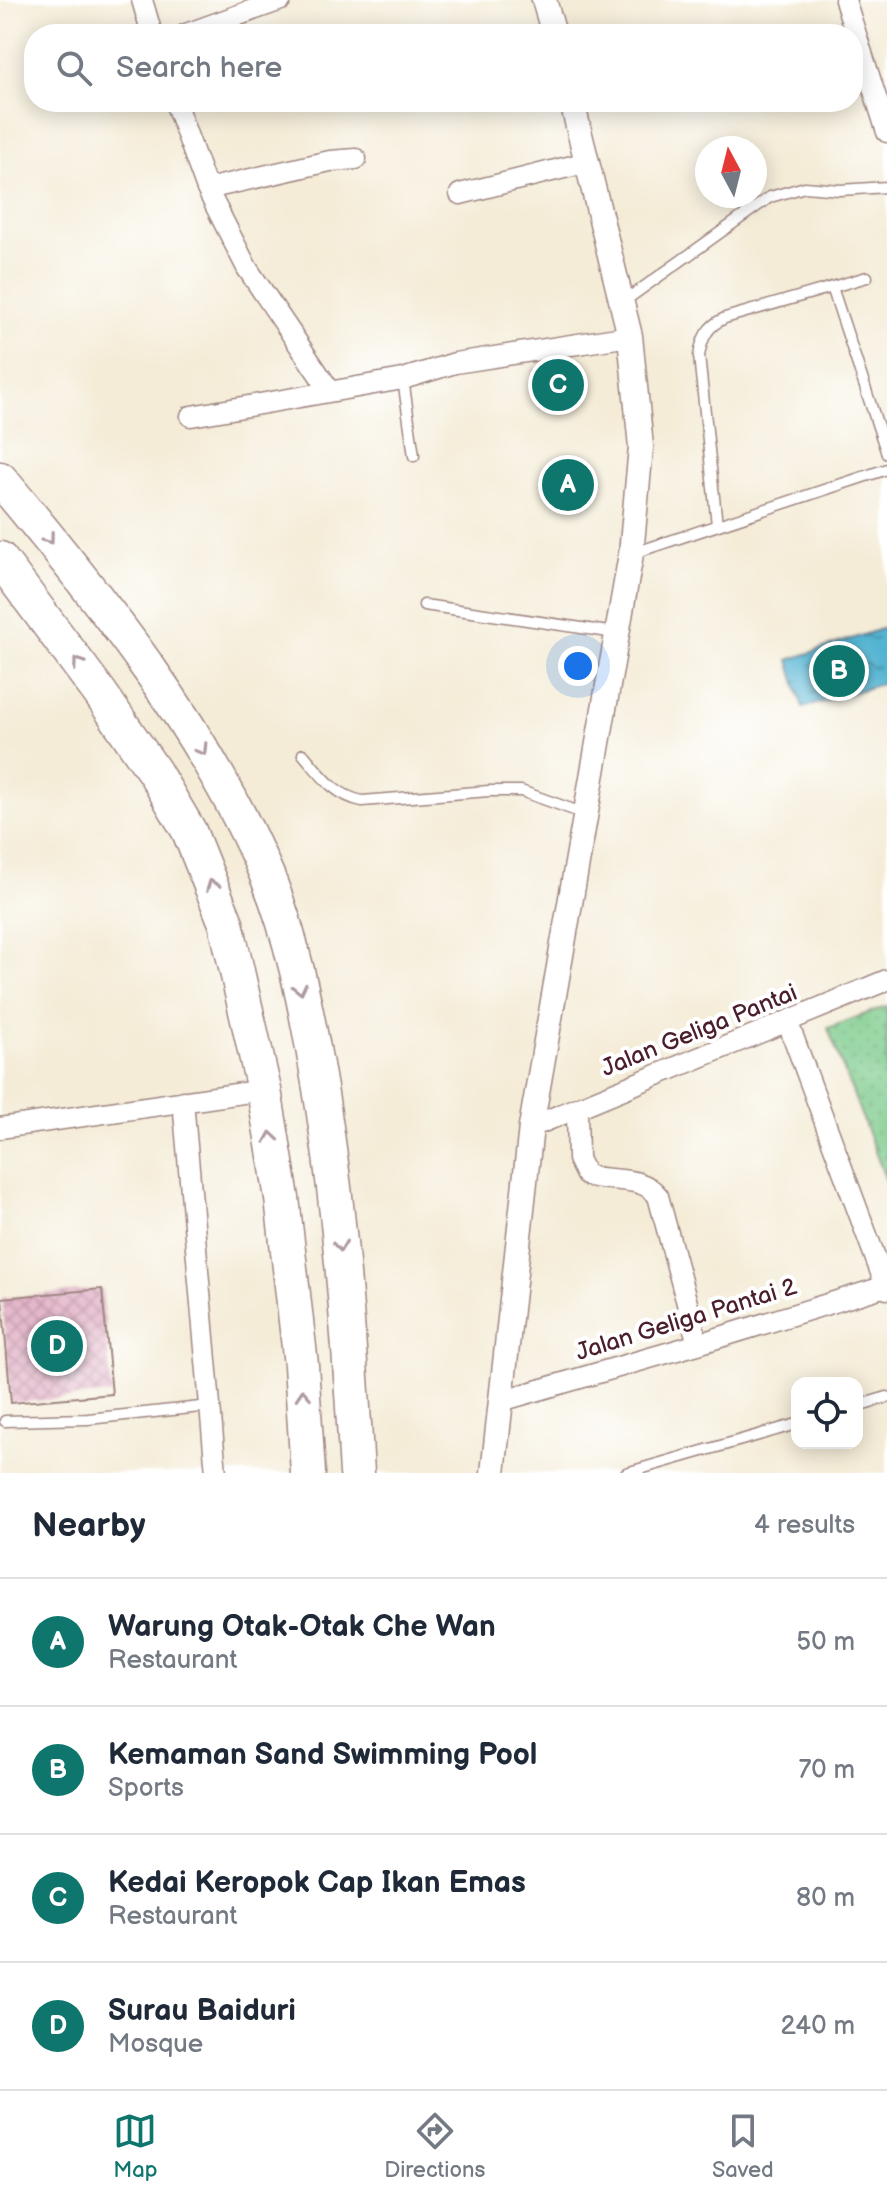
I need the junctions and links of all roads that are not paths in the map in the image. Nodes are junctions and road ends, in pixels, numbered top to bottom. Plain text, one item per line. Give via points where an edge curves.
1 (142, 0) edge
2 (281, 0) edge
3 (544, 0) edge
4 (845, 0) edge
5 (149, 24) edge
6 (214, 24) edge
7 (548, 24) edge
8 (853, 24) edge
9 (863, 57) edge
10 (179, 112) edge
11 (575, 112) edge
12 (887, 132) edge
13 (356, 159) dead end
14 (588, 162) junction
15 (887, 187) edge
16 (207, 189) junction
17 (460, 194) dead end
18 (867, 277) dead end
19 (832, 287) junction
20 (622, 303) junction
21 (630, 336) junction
22 (403, 379) junction
23 (330, 391) junction
24 (191, 416) dead end
25 (887, 454) edge
26 (414, 456) dead end
27 (887, 469) edge
28 (0, 479) edge
29 (717, 525) junction
30 (631, 554) junction
31 (0, 559) edge
32 (424, 605) dead end
33 (617, 633) junction
34 (303, 754) dead end
35 (585, 814) junction
36 (887, 980) edge
37 (788, 1023) junction
38 (264, 1090) junction
39 (183, 1101) junction
40 (577, 1108) junction
41 (531, 1127) junction
42 (0, 1128) edge
43 (886, 1287) edge
44 (698, 1344) junction
45 (887, 1397) edge
46 (501, 1401) junction
47 (863, 1404) edge
48 (210, 1406) junction
49 (5, 1421) dead end
50 (791, 1426) edge
51 (216, 1473) edge
52 (308, 1473) edge
53 (357, 1473) edge
54 (493, 1473) edge
55 (626, 1473) edge

1 - 5 street
2 - 6 street
3 - 7 street
4 - 8 street
9 - 12 street
10 - 16 street
11 - 14 street
13 - 16 street
14 - 17 street
14 - 20 street
15 - 20 lane via 805,187 770,197
16 - 23 street via 247,268
18 - 19 lane
19 - 25 lane
19 - 29 lane via 725,318 701,342
20 - 21 street
21 - 22 street via 455,363
21 - 30 street via 641,447
22 - 23 street
22 - 26 lane
23 - 24 street
27 - 29 lane
28 -> 53 highway via 155,678 208,760 268,880 294,961 327,1128 348,1313
29 - 30 lane
30 - 33 street
38 -> 31 highway via 226,923 189,831 100,693
32 - 33 lane
33 - 35 street
34 - 35 lane via 347,798 521,791
35 - 41 street
36 - 37 street, Jalan Geliga Pantai
37 - 40 street, Jalan Geliga Pantai
37 - 43 street
38 - 39 street
52 -> 38 highway via 282,1198
39 - 42 street
39 - 48 street
40 - 41 street, Jalan Geliga Pantai
40 - 44 street via 578,1159 586,1175 639,1182 658,1196
41 - 46 street
43 - 44 street, Jalan Geliga Pantai 2
44 - 46 street, Jalan Geliga Pantai 2
45 - 47 lane
46 - 54 street
48 - 49 lane via 88,1419
48 - 51 street
50 - 55 lane

